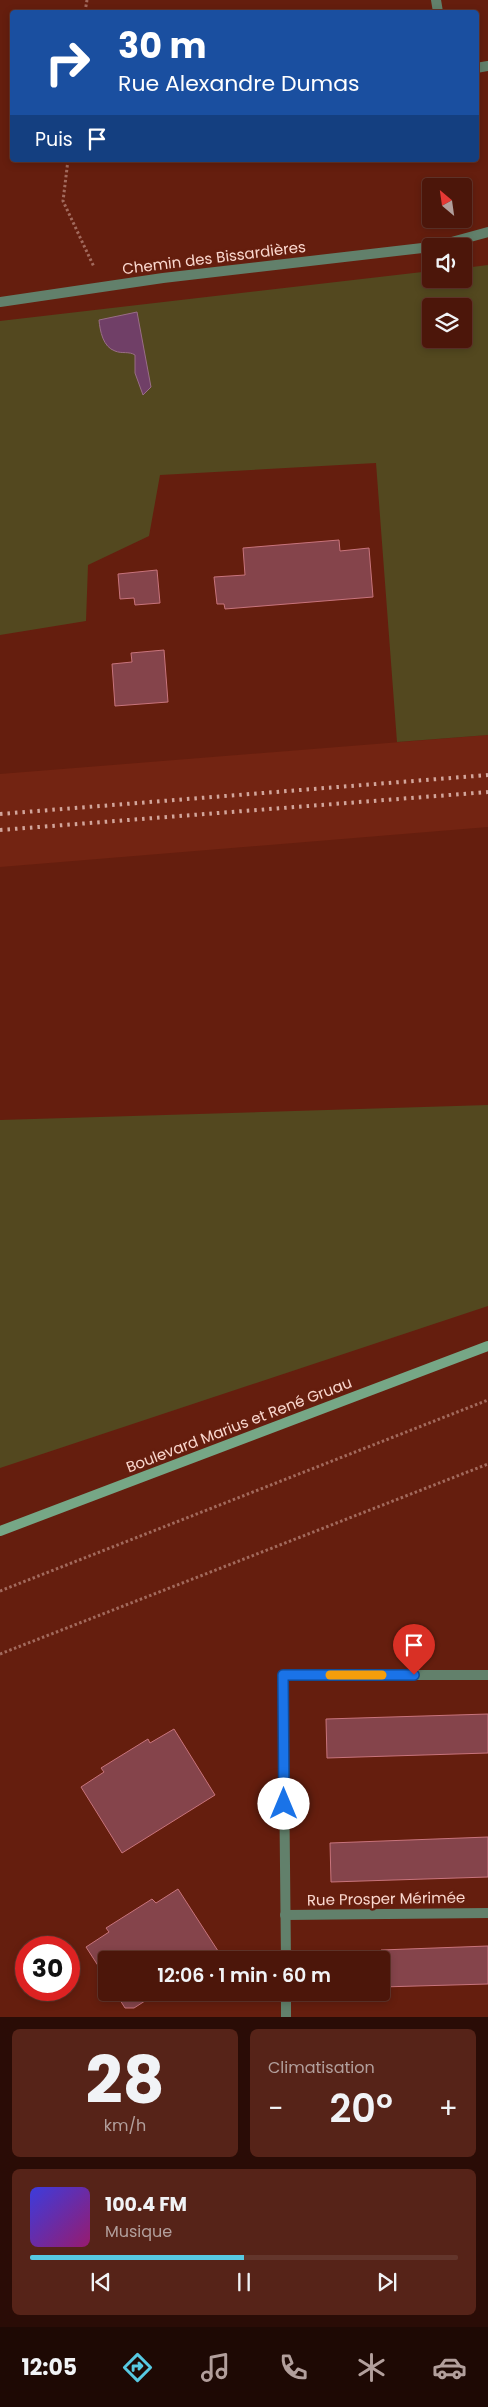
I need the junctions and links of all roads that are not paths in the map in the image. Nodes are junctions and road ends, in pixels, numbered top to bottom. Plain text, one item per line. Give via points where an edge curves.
1 (488, 232) edge
2 (466, 238) edge
3 (422, 248) edge
4 (0, 302) edge
5 (488, 1346) edge
6 (0, 1531) edge
7 (488, 1675) edge
8 (488, 1913) edge
9 (285, 1915) junction
10 (286, 1951) edge
11 (286, 2001) edge
12 (286, 2017) edge

1 - 2 street
3 - 4 street, Chemin des Bissardières via 105,286
5 - 6 main road, Boulevard Marius et René Gruau
7 - 9 street via 283,1675
8 - 9 street, Rue Prosper Mérimée
9 - 10 street
11 - 12 street

